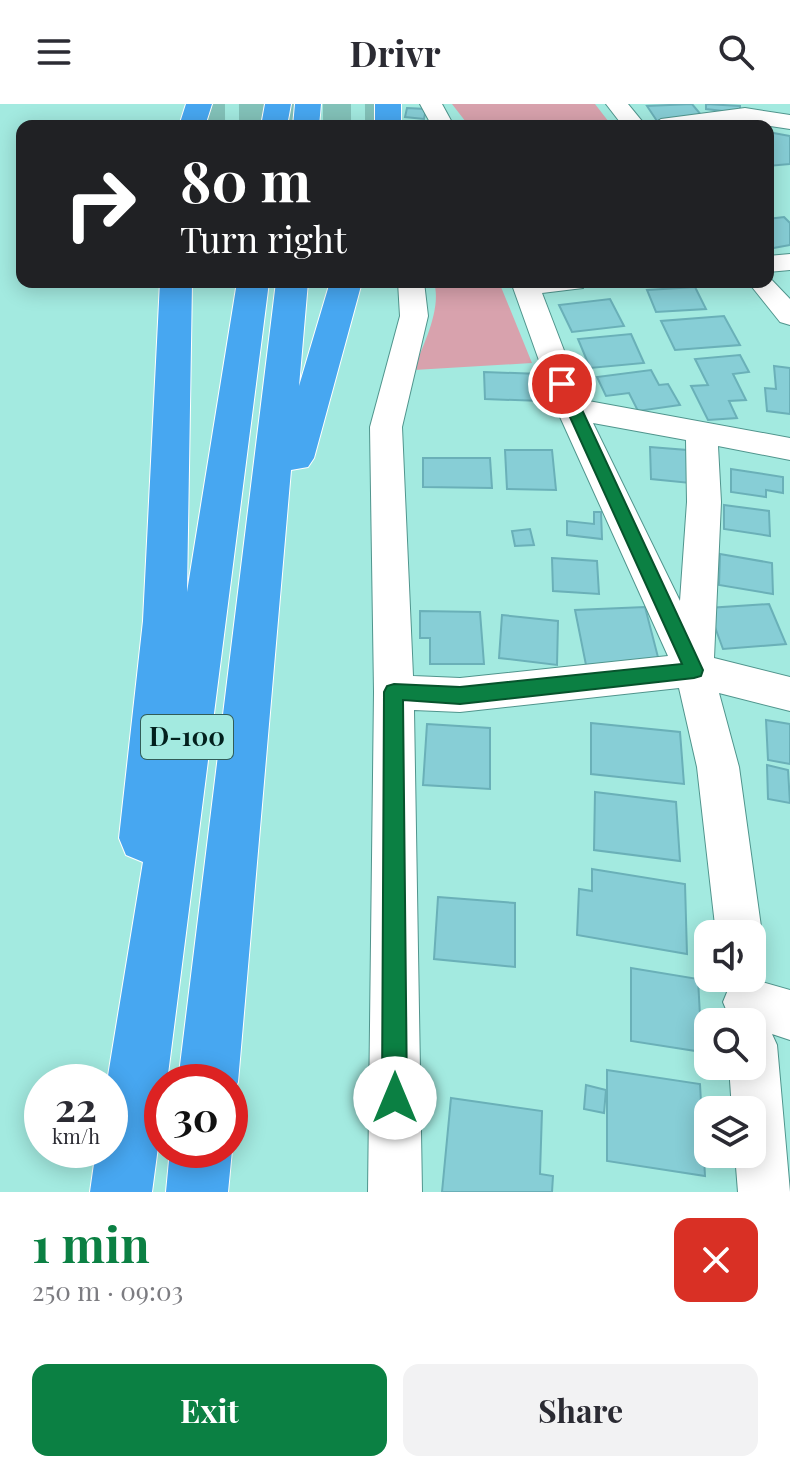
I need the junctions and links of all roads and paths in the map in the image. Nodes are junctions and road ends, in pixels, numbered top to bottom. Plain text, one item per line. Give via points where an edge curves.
1 (617, 104) edge
2 (746, 110) edge
3 (630, 120) edge
4 (693, 120) edge
5 (790, 122) edge
6 (176, 288) edge
7 (252, 288) edge
8 (291, 288) edge
9 (344, 288) edge
10 (412, 288) edge
11 (527, 288) edge
12 (766, 288) edge
13 (790, 316) edge
14 (571, 408) junction
15 (702, 432) junction
16 (790, 449) edge
17 (252, 664) junction
18 (694, 670) junction
19 (394, 692) junction
20 (790, 694) edge
21 (737, 920) edge
22 (210, 1064) edge
23 (760, 1080) edge
24 (199, 1168) edge
25 (111, 1192) edge
26 (121, 1192) edge
27 (197, 1192) edge
28 (395, 1192) edge
29 (765, 1192) edge

1 - 3 street
2 - 4 street
2 - 5 street
6 - 25 highway via 165,621
7 - 26 highway, D-100
8 - 17 highway, D-100
9 - 17 highway via 287,484
10 - 19 street via 414,316 386,427
11 - 14 street
12 - 13 street
14 - 15 street
14 - 18 street
15 - 16 street
15 - 18 street via 704,502
17 - 22 highway, D-100
18 - 19 street via 460,695
18 - 20 street
18 - 21 street via 718,767
19 - 28 street
23 - 29 street
24 - 27 highway

